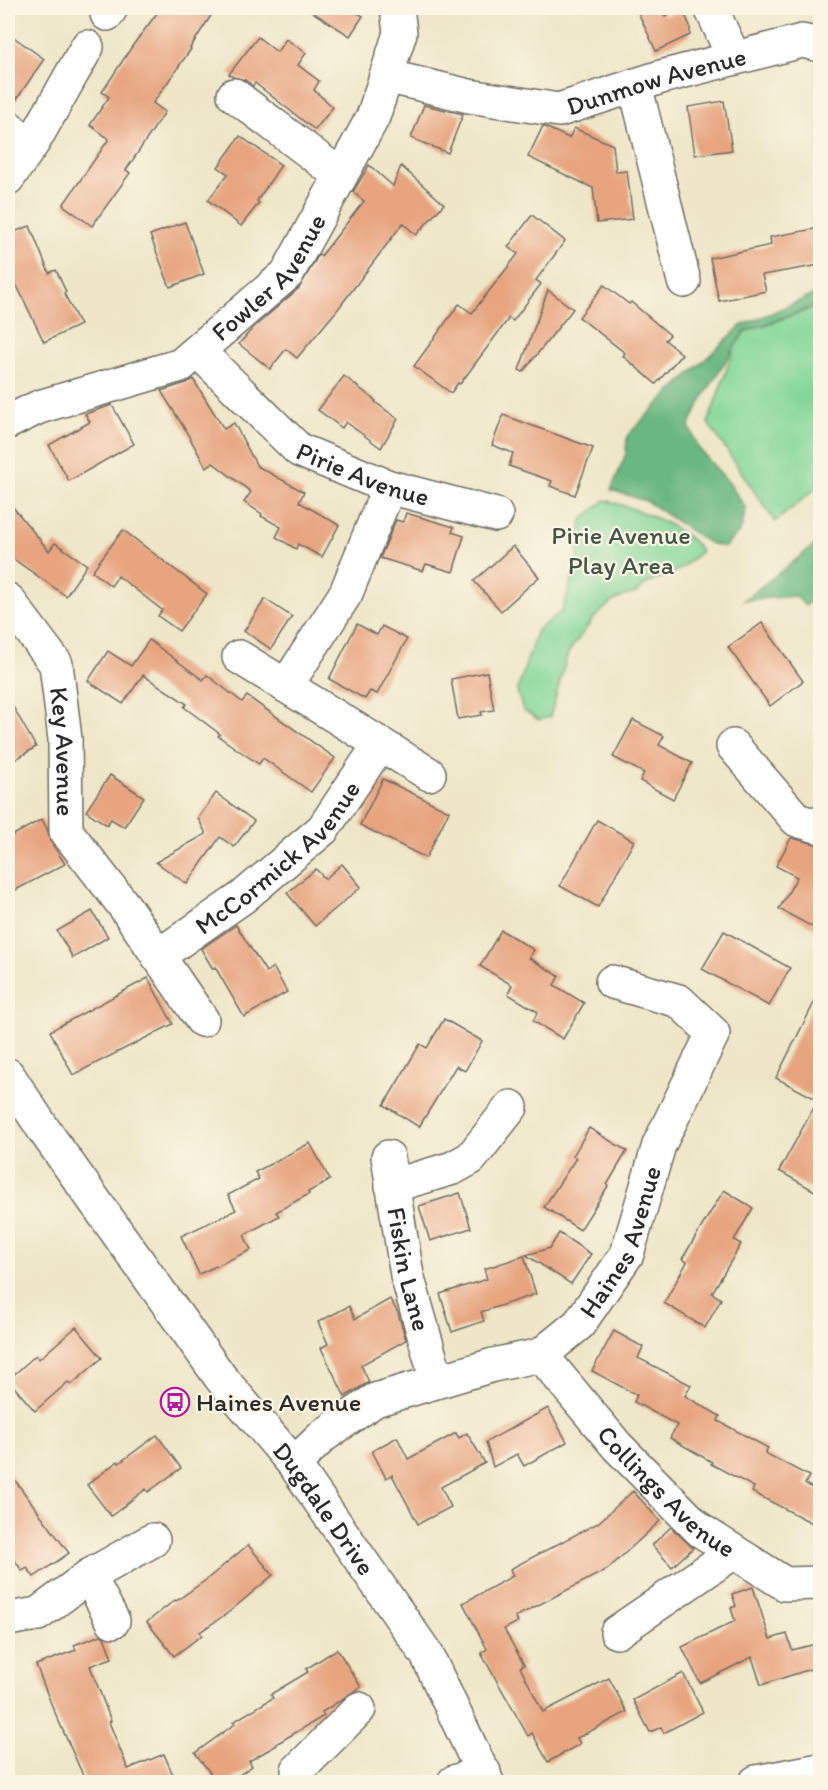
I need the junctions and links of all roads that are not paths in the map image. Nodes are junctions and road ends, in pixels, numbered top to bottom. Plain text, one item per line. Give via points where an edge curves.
1 (397, 8) edge
2 (711, 8) edge
3 (820, 45) edge
4 (87, 47) dead end
5 (734, 58) junction
6 (386, 76) junction
7 (635, 85) junction
8 (234, 95) dead end
9 (19, 137) edge
10 (340, 175) junction
11 (8, 178) edge
12 (684, 281) dead end
13 (198, 351) junction
14 (8, 421) edge
15 (389, 487) junction
16 (496, 515) dead end
17 (8, 600) edge
18 (239, 657) dead end
19 (286, 686) junction
20 (380, 744) junction
21 (733, 746) dead end
22 (429, 774) dead end
23 (820, 827) edge
24 (158, 956) junction
25 (612, 981) dead end
26 (202, 1020) dead end
27 (8, 1075) edge
28 (511, 1107) dead end
29 (541, 1355) junction
30 (437, 1381) junction
31 (294, 1464) junction
32 (153, 1540) dead end
33 (734, 1551) junction
34 (89, 1576) junction
35 (820, 1583) edge
36 (8, 1618) edge
37 (113, 1620) dead end
38 (617, 1632) dead end
39 (359, 1709) dead end
40 (820, 1770) edge
41 (295, 1778) edge
42 (475, 1779) edge
43 (756, 1782) edge

1 - 6 street, Fowler Avenue via 400,33
2 - 5 street
3 - 5 street, Dunmow Avenue via 802,41
4 - 9 street via 61,96
5 - 7 street, Dunmow Avenue
6 - 7 street, Dunmow Avenue via 469,96 560,110
6 - 10 street, Fowler Avenue via 373,117
7 - 12 street
8 - 10 street
9 - 11 street
10 - 13 street, Fowler Avenue via 287,274
13 - 14 street, Fowler Avenue via 181,365 39,407
13 - 15 street, Pirie Avenue via 299,450
15 - 16 street, Pirie Avenue
15 - 19 street via 346,593
17 - 24 street, Key Avenue via 56,664 65,739 66,831
18 - 19 street
19 - 20 street
20 - 22 street
20 - 24 street, McCormick Avenue via 323,829 243,897
21 - 23 street via 797,820
24 - 26 street, Key Avenue
25 - 29 street, Haines Avenue via 679,1002 713,1033 659,1145 627,1254 579,1324
27 - 31 street, Dugdale Drive via 221,1378
28 - 30 street, Fiskin Lane via 471,1158 453,1167 390,1171 407,1275
29 - 30 street, Haines Avenue
29 - 33 street, Collings Avenue via 617,1446 700,1530
30 - 31 street, Haines Avenue via 375,1400 323,1436
31 - 42 street, Dugdale Drive via 427,1655
32 - 34 street
33 - 35 street, Collings Avenue via 785,1584
33 - 38 street
34 - 36 street via 38,1614
34 - 37 street
39 - 41 street
40 - 43 street

